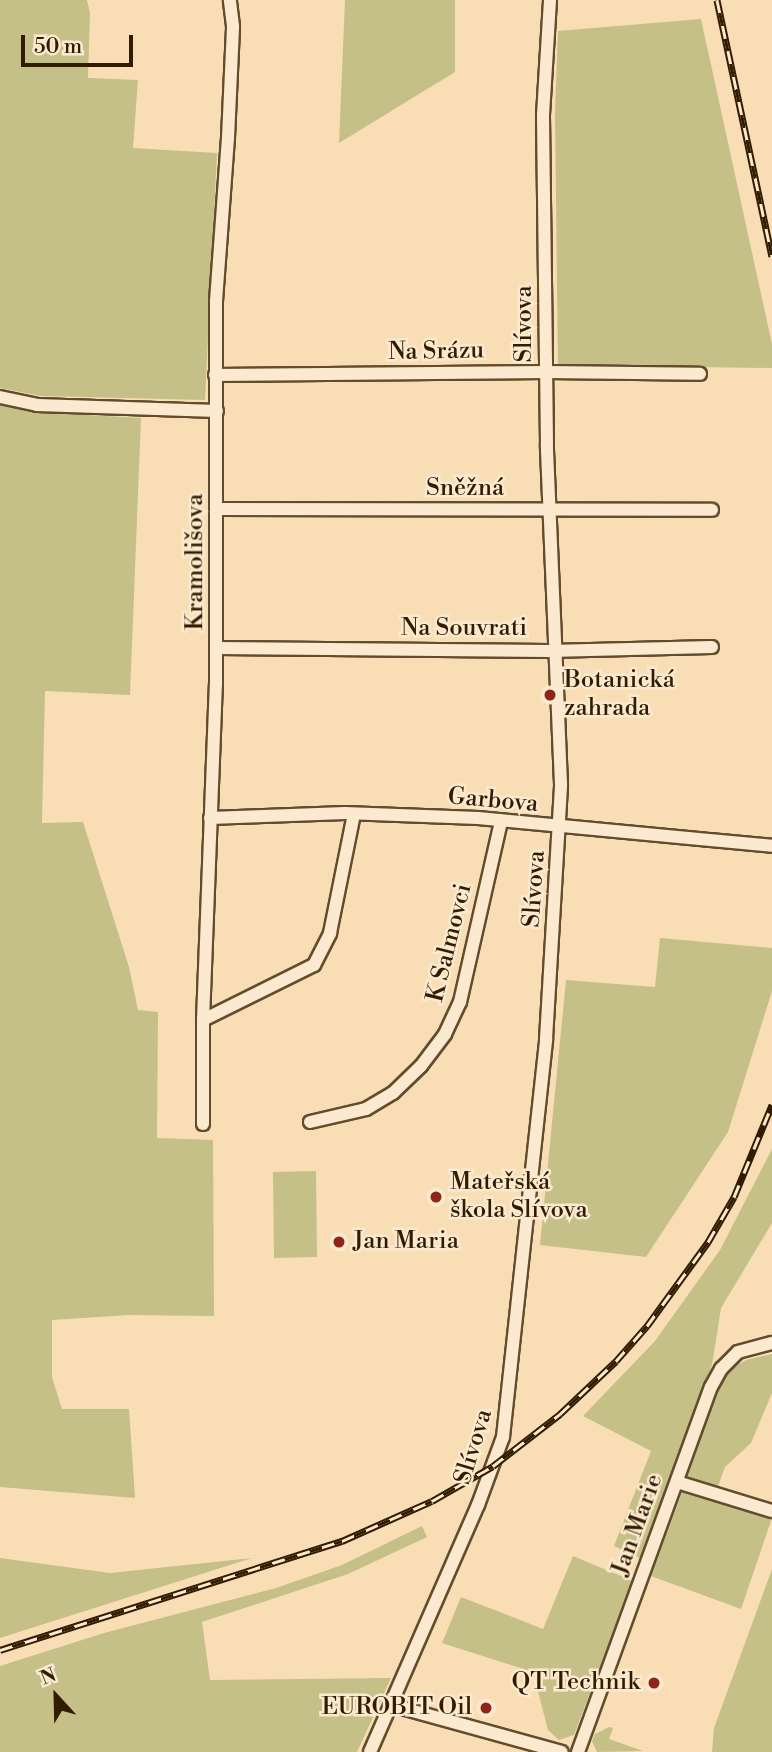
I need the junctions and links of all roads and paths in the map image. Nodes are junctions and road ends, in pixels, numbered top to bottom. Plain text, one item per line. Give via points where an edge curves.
1 (230, 0) edge
2 (550, 0) edge
3 (547, 372) junction
4 (215, 374) junction
5 (700, 374) dead end
6 (0, 397) edge
7 (217, 411) junction
8 (218, 509) junction
9 (549, 510) junction
10 (712, 510) dead end
11 (712, 647) dead end
12 (217, 649) junction
13 (556, 651) junction
14 (354, 814) junction
15 (210, 817) junction
16 (501, 821) junction
17 (559, 828) junction
18 (772, 846) edge
19 (203, 1020) junction
20 (310, 1122) dead end
21 (203, 1124) dead end
22 (772, 1343) edge
23 (677, 1482) junction
24 (772, 1511) edge
25 (391, 1705) junction
26 (370, 1752) edge
27 (562, 1752) edge
28 (578, 1752) edge

1 - 4 street, Kramolišova via 233,40
2 - 3 street, Slívova via 543,115
3 - 4 street, Na Srázu
3 - 5 street, Na Srázu
3 - 9 street, Slívova
4 - 7 street, Kramolišova
6 - 7 street via 37,405
7 - 8 street, Kramolišova
8 - 9 street, Sněžná
8 - 12 street, Kramolišova
9 - 10 street, Sněžná
9 - 13 street, Slívova
11 - 13 street, Na Souvrati
12 - 13 street, Na Souvrati
12 - 15 street, Kramolišova
13 - 17 street, Slívova
14 - 15 street, Garbova
14 - 16 street, Garbova
14 - 19 street via 330,933 314,965
15 - 19 street, Kramolišova
16 - 17 street, Garbova
16 - 20 street, K Salmovci via 460,1002 445,1034 393,1093 366,1109
17 - 18 street, Garbova
17 - 25 street, Slívova via 547,1039 508,1415 485,1488
19 - 21 street, Kramolišova
22 - 23 street, Jan Marie via 738,1352 721,1368
23 - 24 street
23 - 28 street, Jan Marie
25 - 26 street, Slívova
25 - 27 street

